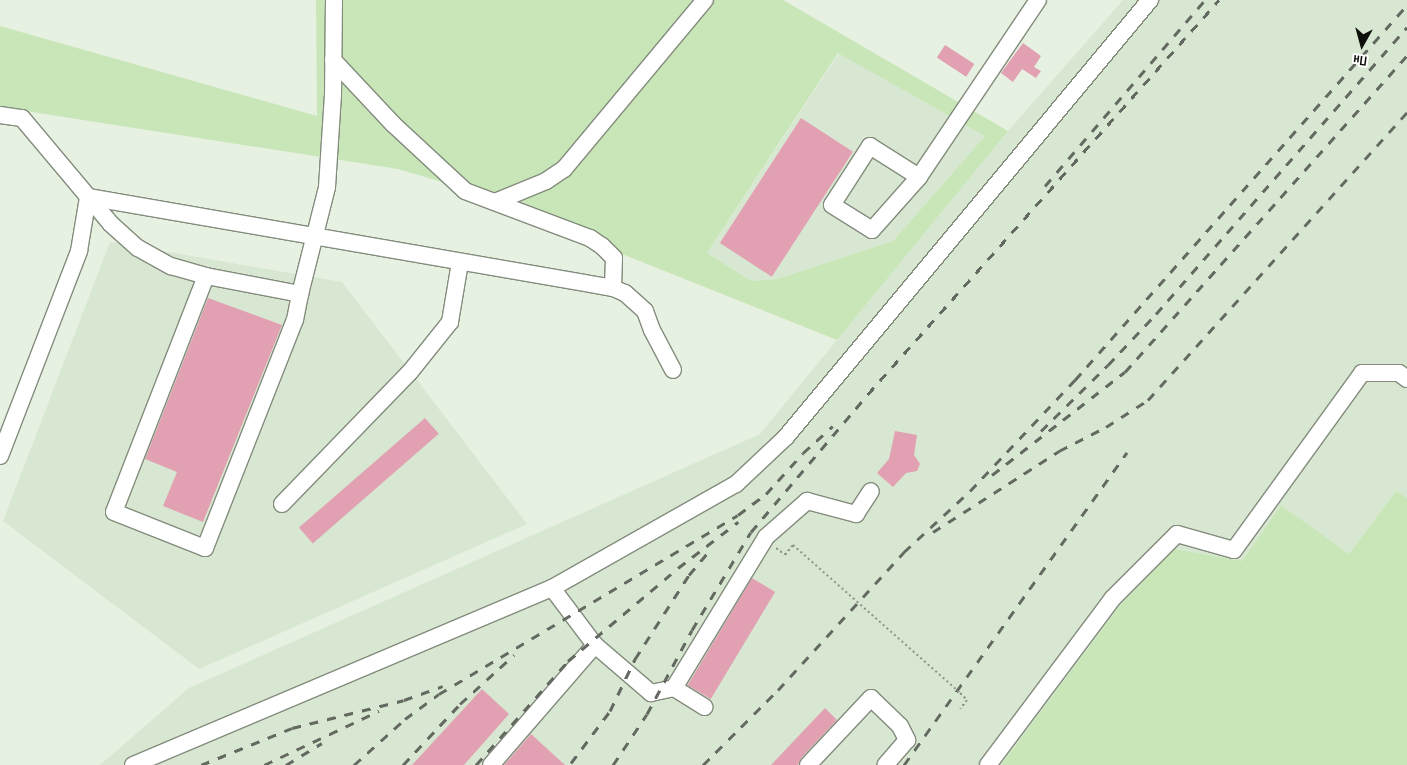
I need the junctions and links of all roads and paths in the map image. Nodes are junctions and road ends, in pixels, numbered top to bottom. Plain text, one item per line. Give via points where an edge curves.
1 (334, 0) edge
2 (705, 0) edge
3 (1038, 0) edge
4 (1150, 0) edge
5 (333, 60) junction
6 (0, 115) edge
7 (919, 177) junction
8 (88, 197) junction
9 (495, 202) junction
10 (314, 237) junction
11 (460, 262) junction
12 (206, 276) junction
13 (613, 288) junction
14 (300, 294) junction
15 (673, 370) dead end
16 (1404, 372) edge
17 (0, 456) edge
18 (870, 491) dead end
19 (282, 504) dead end
20 (766, 537) junction
21 (552, 588) junction
22 (595, 645) junction
23 (674, 688) junction
24 (705, 707) dead end
25 (960, 710) dead end
26 (159, 759) edge
27 (133, 765) edge
28 (491, 765) edge
29 (808, 765) edge
30 (885, 765) edge
31 (988, 765) edge

1 - 5 street
2 - 9 street via 564,169 546,181
3 - 7 street
4 - 21 street via 786,437 736,484
5 - 9 street via 444,173 465,191
5 - 10 street via 327,188
6 - 8 street via 22,118
7 - 7 street via 870,146 832,205 872,230
8 - 10 street
8 - 12 street via 110,224 138,248 171,266
8 - 17 street via 79,251
9 - 13 street via 590,238 602,246 614,258
10 - 11 street
10 - 14 street
11 - 13 street
11 - 19 street via 450,322 410,372
12 - 14 street
12 - 14 street via 114,512 205,548 295,320
13 - 15 street via 645,311
16 - 31 street via 1362,373 1234,550 1177,534 1112,599
18 - 20 street via 856,514 807,501
20 - 23 street
20 - 25 path, bridge via 785,556 793,545 968,700
21 - 22 street
21 - 26 street
22 - 23 street via 651,693
22 - 28 street
23 - 24 street
26 - 27 street
29 - 30 street via 871,698 900,726 907,740

